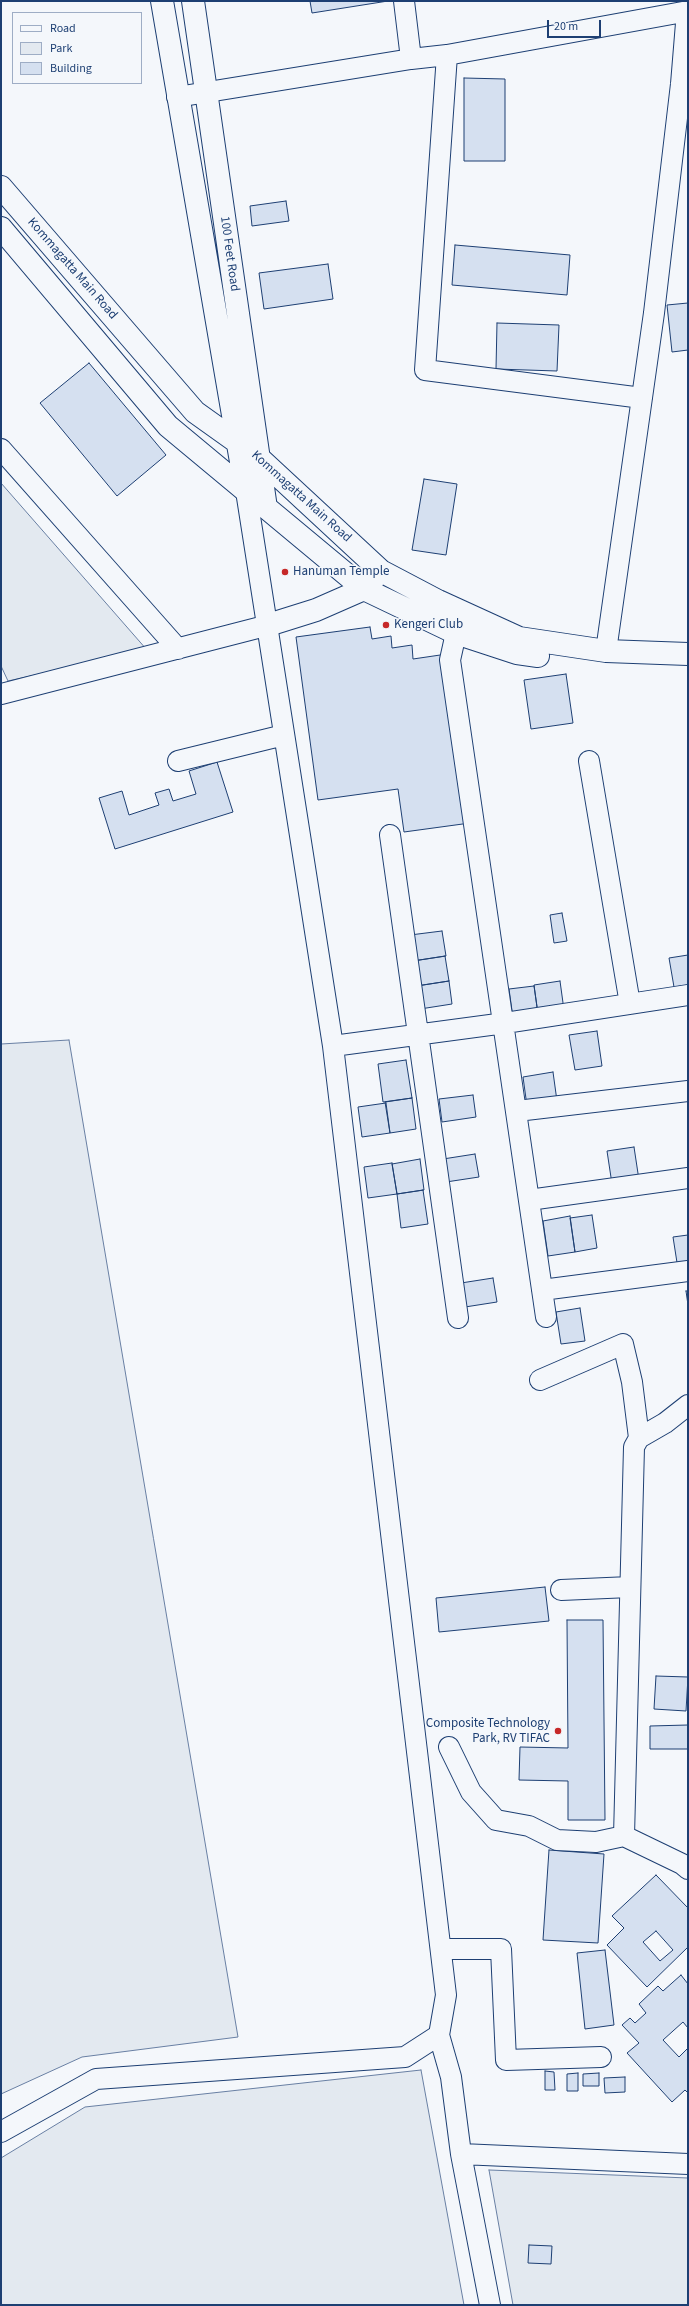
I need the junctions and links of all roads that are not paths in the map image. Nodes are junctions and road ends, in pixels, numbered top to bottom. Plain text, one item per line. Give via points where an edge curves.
1 (162, 1) edge
2 (193, 1) edge
3 (404, 1) edge
4 (687, 11) edge
5 (447, 55) junction
6 (411, 59) junction
7 (205, 91) junction
8 (177, 97) junction
9 (1, 187) edge
10 (1, 228) edge
11 (642, 398) junction
12 (237, 441) junction
13 (1, 449) edge
14 (258, 457) junction
15 (246, 491) junction
16 (266, 508) junction
17 (382, 571) junction
18 (364, 589) junction
19 (265, 626) junction
20 (456, 633) junction
21 (178, 649) junction
22 (606, 651) junction
23 (688, 654) edge
24 (688, 669) edge
25 (2, 691) edge
26 (284, 735) junction
27 (178, 761) dead end
28 (589, 761) dead end
29 (390, 835) dead end
30 (688, 995) edge
31 (630, 1004) junction
32 (504, 1024) junction
33 (417, 1035) junction
34 (332, 1046) junction
35 (688, 1091) edge
36 (518, 1111) junction
37 (688, 1178) edge
38 (529, 1200) junction
39 (688, 1271) edge
40 (542, 1290) junction
41 (458, 1318) dead end
42 (546, 1318) dead end
43 (540, 1380) dead end
44 (688, 1405) edge
45 (639, 1438) junction
46 (630, 1587) junction
47 (561, 1590) dead end
48 (449, 1747) dead end
49 (624, 1836) junction
50 (688, 1869) edge
51 (440, 1948) junction
52 (439, 2035) junction
53 (601, 2057) dead end
54 (1, 2132) edge
55 (461, 2154) junction
56 (688, 2164) edge
57 (490, 2305) edge

1 - 8 main road, 100 Feet Road
2 - 7 main road, 100 Feet Road
3 - 6 street
4 - 5 street
4 - 11 street via 681,84
5 - 6 street
5 - 11 street via 425,370
6 - 7 street
7 - 8 street
7 - 14 main road, 100 Feet Road
8 - 12 main road, 100 Feet Road
9 - 12 main road, Kommagatta Main Road via 195,412
10 - 15 main road, Kommagatta Main Road via 168,426
11 - 22 street
12 - 14 main road, Kommagatta Main Road
12 - 15 main road, 100 Feet Road
13 - 21 street
14 - 16 main road, 100 Feet Road
14 - 17 main road, Kommagatta Main Road
15 - 16 main road, Kommagatta Main Road
15 - 19 street
16 - 18 main road, Kommagatta Main Road
17 - 18 main road
17 - 22 main road, Kommagatta Main Road via 438,602 519,638
18 - 19 main road via 316,610
18 - 20 main road, Kommagatta Main Road
19 - 21 street
19 - 26 street
20 - 24 main road, Kommagatta Main Road via 517,652 604,666
20 - 32 street via 450,660
21 - 25 street
22 - 23 main road, Kommagatta Main Road
26 - 27 street
26 - 34 street
28 - 31 street
29 - 33 street
30 - 31 street
31 - 32 street
32 - 33 street
32 - 36 street
33 - 34 street
33 - 41 street
34 - 51 street
35 - 36 street
36 - 38 street
37 - 38 street
38 - 40 street
39 - 40 street
40 - 42 street
43 - 45 street via 623,1344 632,1382
44 - 45 street via 665,1423
45 - 46 street via 634,1447
46 - 47 street
46 - 49 street
48 - 49 street via 471,1792 496,1820 529,1826 557,1840 596,1842
49 - 50 street
51 - 52 street via 446,1995
51 - 53 street via 501,1949 506,2060
52 - 54 street via 405,2057 96,2079
52 - 55 street via 451,2077
55 - 56 street
55 - 57 street

